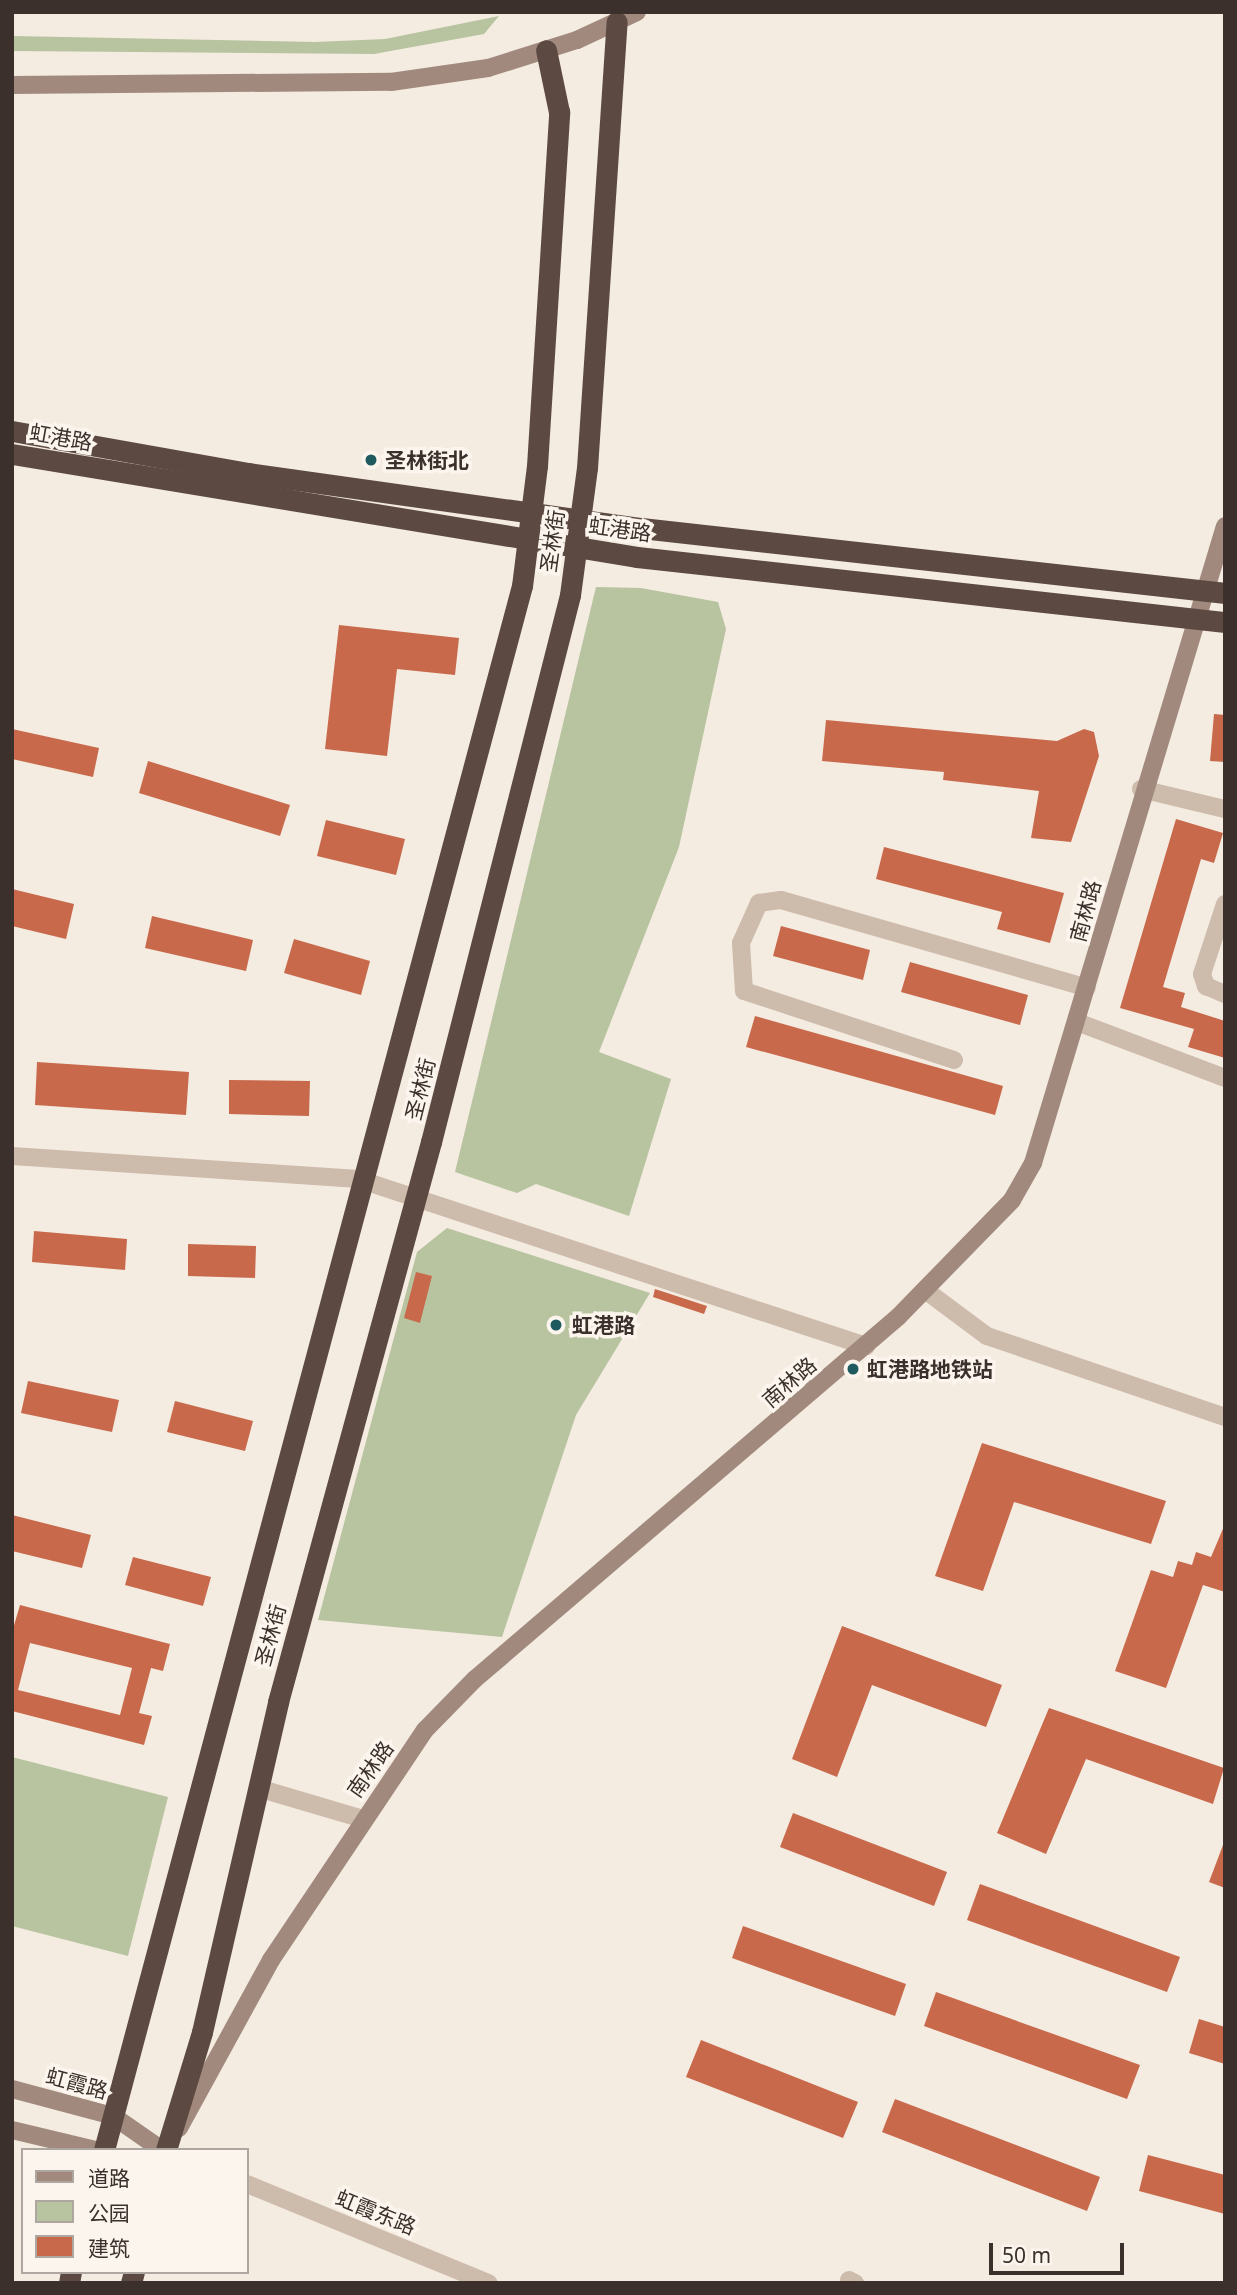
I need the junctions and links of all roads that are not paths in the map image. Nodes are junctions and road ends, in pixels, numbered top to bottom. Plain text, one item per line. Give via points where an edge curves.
1 (637, 12) edge
2 (617, 22) junction
3 (546, 50) junction
4 (12, 85) edge
5 (12, 431) edge
6 (12, 454) edge
7 (531, 513) junction
8 (580, 520) junction
9 (1225, 526) edge
10 (527, 540) junction
11 (576, 548) junction
12 (1215, 592) edge
13 (1197, 620) junction
14 (1225, 622) edge
15 (1141, 789) junction
16 (1225, 809) edge
17 (1225, 904) edge
18 (1087, 988) junction
19 (1225, 994) edge
20 (1077, 1022) junction
21 (954, 1060) dead end
22 (1225, 1078) edge
23 (12, 1156) edge
24 (358, 1179) junction
25 (414, 1195) junction
26 (925, 1290) junction
27 (866, 1346) junction
28 (1225, 1416) edge
29 (258, 1788) junction
30 (363, 1819) junction
31 (12, 2089) edge
32 (113, 2116) junction
33 (12, 2130) edge
34 (87, 2148) edge
35 (105, 2148) edge
36 (162, 2148) edge
37 (166, 2148) edge
38 (166, 2148) edge
39 (248, 2184) edge
40 (488, 2283) edge

1 - 2 street
2 - 3 street
2 - 8 highway, 圣林街
3 - 4 street via 488,68 331,86
3 - 7 highway, 圣林街 via 559,112
5 - 7 highway, 虹港路
6 - 10 highway, 虹港路
7 - 8 highway, 虹港路
7 - 10 highway, 圣林街
8 - 11 highway, 圣林街
8 - 12 highway, 虹港路
9 - 12 street, 南林路
10 - 11 highway, 虹港路
10 - 24 highway, 圣林街 via 522,586
11 - 13 highway, 虹港路
11 - 25 highway, 圣林街 via 570,595
12 - 13 street, 南林路
13 - 14 highway, 虹港路
13 - 15 street, 南林路
15 - 16 street
15 - 18 street, 南林路
17 - 19 street via 1202,975 1206,986
18 - 20 street, 南林路
18 - 21 street via 781,900 759,903 741,943 744,991
20 - 22 street
20 - 26 street, 南林路 via 1027,1172 1012,1200
23 - 24 street
24 - 25 street
24 - 32 highway, 圣林街
25 - 27 street
25 - 29 highway, 圣林街
26 - 27 street, 南林路
26 - 28 street via 987,1335
27 - 30 street, 南林路 via 475,1679 425,1730
29 - 30 street
29 - 37 highway, 圣林街 via 224,1948
30 - 38 street, 南林路 via 271,1961
31 - 32 street, 虹霞路
32 - 35 highway, 圣林街
32 - 36 street, 虹霞路
33 - 34 street
39 - 40 street, 虹霞东路

